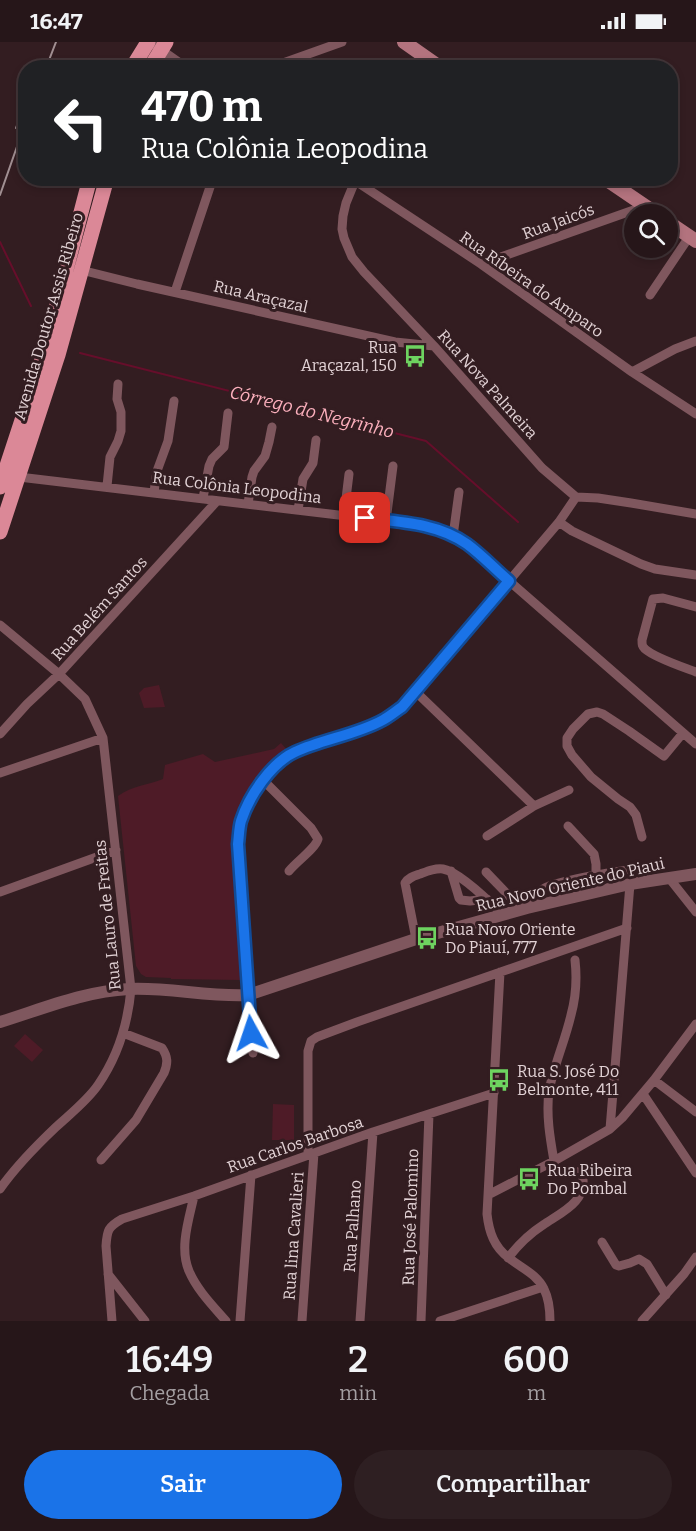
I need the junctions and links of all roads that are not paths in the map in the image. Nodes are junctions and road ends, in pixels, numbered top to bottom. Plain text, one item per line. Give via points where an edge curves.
1 (342, 42) edge
2 (404, 42) edge
3 (156, 44) edge
4 (140, 60) edge
5 (152, 60) edge
6 (177, 60) edge
7 (291, 60) edge
8 (430, 60) edge
9 (88, 186) edge
10 (105, 186) edge
11 (210, 186) edge
12 (351, 186) edge
13 (362, 186) edge
14 (616, 186) edge
15 (642, 204) edge
16 (624, 213) edge
17 (678, 229) edge
18 (693, 239) edge
19 (481, 264) junction
20 (81, 270) junction
21 (175, 292) junction
22 (650, 296) dead end
23 (696, 341) edge
24 (434, 346) junction
25 (632, 372) junction
26 (118, 384) dead end
27 (174, 401) dead end
28 (228, 413) dead end
29 (696, 414) edge
30 (272, 427) dead end
31 (316, 440) dead end
32 (393, 466) dead end
33 (349, 474) dead end
34 (19, 477) junction
35 (107, 486) junction
36 (0, 487) edge
37 (154, 492) junction
38 (459, 492) dead end
39 (576, 497) junction
40 (203, 498) junction
41 (217, 501) junction
42 (248, 504) junction
43 (298, 510) junction
44 (696, 514) edge
45 (344, 515) junction
46 (386, 521) junction
47 (559, 522) junction
48 (0, 532) edge
49 (453, 536) junction
50 (696, 574) edge
51 (509, 581) junction
52 (696, 607) edge
53 (0, 625) edge
54 (696, 672) edge
55 (59, 674) junction
56 (416, 692) junction
57 (683, 733) junction
58 (0, 734) edge
59 (103, 738) junction
60 (696, 744) edge
61 (0, 773) edge
62 (263, 780) junction
63 (569, 790) dead end
64 (534, 806) junction
65 (568, 826) dead end
66 (487, 836) dead end
67 (642, 837) dead end
68 (116, 850) junction
69 (289, 871) dead end
70 (451, 871) junction
71 (486, 872) dead end
72 (696, 874) edge
73 (596, 876) junction
74 (669, 878) junction
75 (649, 881) junction
76 (630, 884) junction
77 (0, 892) edge
78 (487, 899) junction
79 (696, 912) edge
80 (503, 915) junction
81 (627, 928) junction
82 (416, 939) junction
83 (575, 960) dead end
84 (500, 972) junction
85 (130, 989) junction
86 (248, 995) junction
87 (0, 1022) edge
88 (696, 1024) edge
89 (123, 1034) junction
90 (253, 1053) dead end
91 (654, 1080) junction
92 (494, 1093) junction
93 (643, 1094) junction
94 (696, 1112) edge
95 (429, 1114) junction
96 (610, 1129) junction
97 (373, 1132) junction
98 (311, 1154) junction
99 (101, 1160) dead end
100 (554, 1161) junction
101 (573, 1171) dead end
102 (696, 1173) edge
103 (250, 1175) junction
104 (0, 1189) edge
105 (488, 1195) junction
106 (194, 1196) junction
107 (602, 1242) dead end
108 (696, 1257) edge
109 (508, 1258) junction
110 (108, 1274) junction
111 (543, 1287) junction
112 (666, 1295) junction
113 (112, 1321) edge
114 (145, 1321) edge
115 (226, 1321) edge
116 (240, 1321) edge
117 (302, 1321) edge
118 (360, 1321) edge
119 (421, 1321) edge
120 (440, 1321) edge
121 (550, 1321) edge
122 (642, 1321) edge

1 - 7 street
2 - 8 main road
3 - 4 main road
3 - 5 main road
3 - 6 street
9 - 36 main road, Avenida Doutor Assis Ribeiro via 45,350
10 - 20 main road, Avenida Doutor Assis Ribeiro
11 - 21 street
12 - 24 street, Rua Nova Palmeira via 342,229 352,257
13 - 19 street, Rua Ríbeira do Amparo
14 - 15 main road
16 - 19 street, Rua Jaicós
17 - 18 main road
18 - 22 street
19 - 25 street, Rua Ríbeira do Amparo
20 - 21 street, Rua Araçazal
20 - 34 main road, Avenida Doutor Assis Ribeiro
21 - 24 street, Rua Araçazal via 375,338
23 - 25 street
24 - 39 street, Rua Nova Palmeira via 542,468
25 - 29 street, Rua Ríbeira do Amparo
26 - 35 street via 121,431 111,457
27 - 37 street
28 - 40 street via 225,447 212,459
30 - 42 street via 265,456 252,477
31 - 43 street
32 - 46 street
33 - 45 street
34 - 35 street, Rua Colônia Leopodina
34 - 48 main road, Avenida Doutor Assis Ribeiro
35 - 37 street, Rua Colônia Leopodina
37 - 40 street, Rua Colônia Leopodina
38 - 49 street
39 - 44 street
39 - 47 street
40 - 41 street, Rua Colônia Leopodina
41 - 42 street, Rua Colônia Leopodina
41 - 55 street, Rua Belém Santos
42 - 43 street, Rua Colônia Leopodina
43 - 45 street, Rua Colônia Leopodina
45 - 46 street, Rua Colônia Leopodina
46 - 49 street, Rua Colônia Leopodina via 433,528
47 - 50 street via 641,564
47 - 51 street
49 - 51 street, Rua Colônia Leopodina
51 - 56 street
51 - 57 street, Rua Colônia Leopodina
52 - 54 street via 653,599 642,644 653,654
53 - 55 street, Rua Lauro de Freitas
55 - 58 street, Rua Belém Santos
55 - 59 street, Rua Lauro de Freitas via 85,699
56 - 62 street via 382,720 293,753
56 - 64 street
57 - 60 street, Rua Colônia Leopodina
57 - 67 street via 664,756 597,712 588,714 567,738 567,746 591,777 630,807
59 - 61 street
59 - 68 street, Rua Lauro de Freitas
62 - 69 street via 318,839
62 - 86 street via 241,821 238,844
63 - 64 street
64 - 66 street
65 - 73 street via 594,854
68 - 77 street
68 - 85 street, Rua Lauro de Freitas
70 - 78 street
70 - 78 street via 460,900
70 - 82 street via 435,869 407,879
71 - 73 street via 518,903 548,886
72 - 74 street, Rua Novo Oriente do Piaui
73 - 75 street via 637,869
74 - 75 street, Rua Novo Oriente do Piaui
74 - 79 street
75 - 76 street, Rua Novo Oriente do Piaui
76 - 80 street, Rua Novo Oriente do Piaui
76 - 81 street
78 - 80 street
80 - 82 street, Rua Novo Oriente do Piaui
81 - 84 street
81 - 96 street
82 - 86 street, Rua Novo Oriente do Piaui
83 - 100 street via 572,1014 549,1092
84 - 92 street
84 - 98 street, Rua lina Cavalieri via 311,1041
85 - 86 street, Rua Novo Oriente do Piaui
85 - 87 street, Rua Novo Oriente do Piaui via 106,991
85 - 89 street, Rua Lauro de Freitas
86 - 90 street
88 - 91 street
89 - 99 street via 162,1048 167,1065 136,1120
89 - 104 street, Rua Lauro de Freitas via 98,1085
91 - 93 street
91 - 94 street
92 - 95 street, Rua Carlos Barbosa
92 - 105 street
93 - 96 street
93 - 102 street
95 - 97 street, Rua Carlos Barbosa
95 - 119 street, Rua José Palomino
96 - 100 street
97 - 98 street, Rua Carlos Barbosa
97 - 118 street, Rua Palhano
98 - 103 street, Rua Carlos Barbosa
98 - 117 street, Rua lina Cavalieri
100 - 105 street
101 - 109 street via 582,1173 584,1179 576,1202 530,1235
103 - 106 street, Rua Carlos Barbosa
103 - 116 street
105 - 109 street via 488,1229
106 - 110 street, Rua Carlos Barbosa via 122,1219 109,1228
106 - 115 street via 186,1230 188,1271
107 - 112 street via 618,1266 639,1259 645,1262
108 - 112 street
109 - 111 street via 523,1266
110 - 113 street
110 - 114 street
111 - 120 street
111 - 121 street
112 - 122 street

